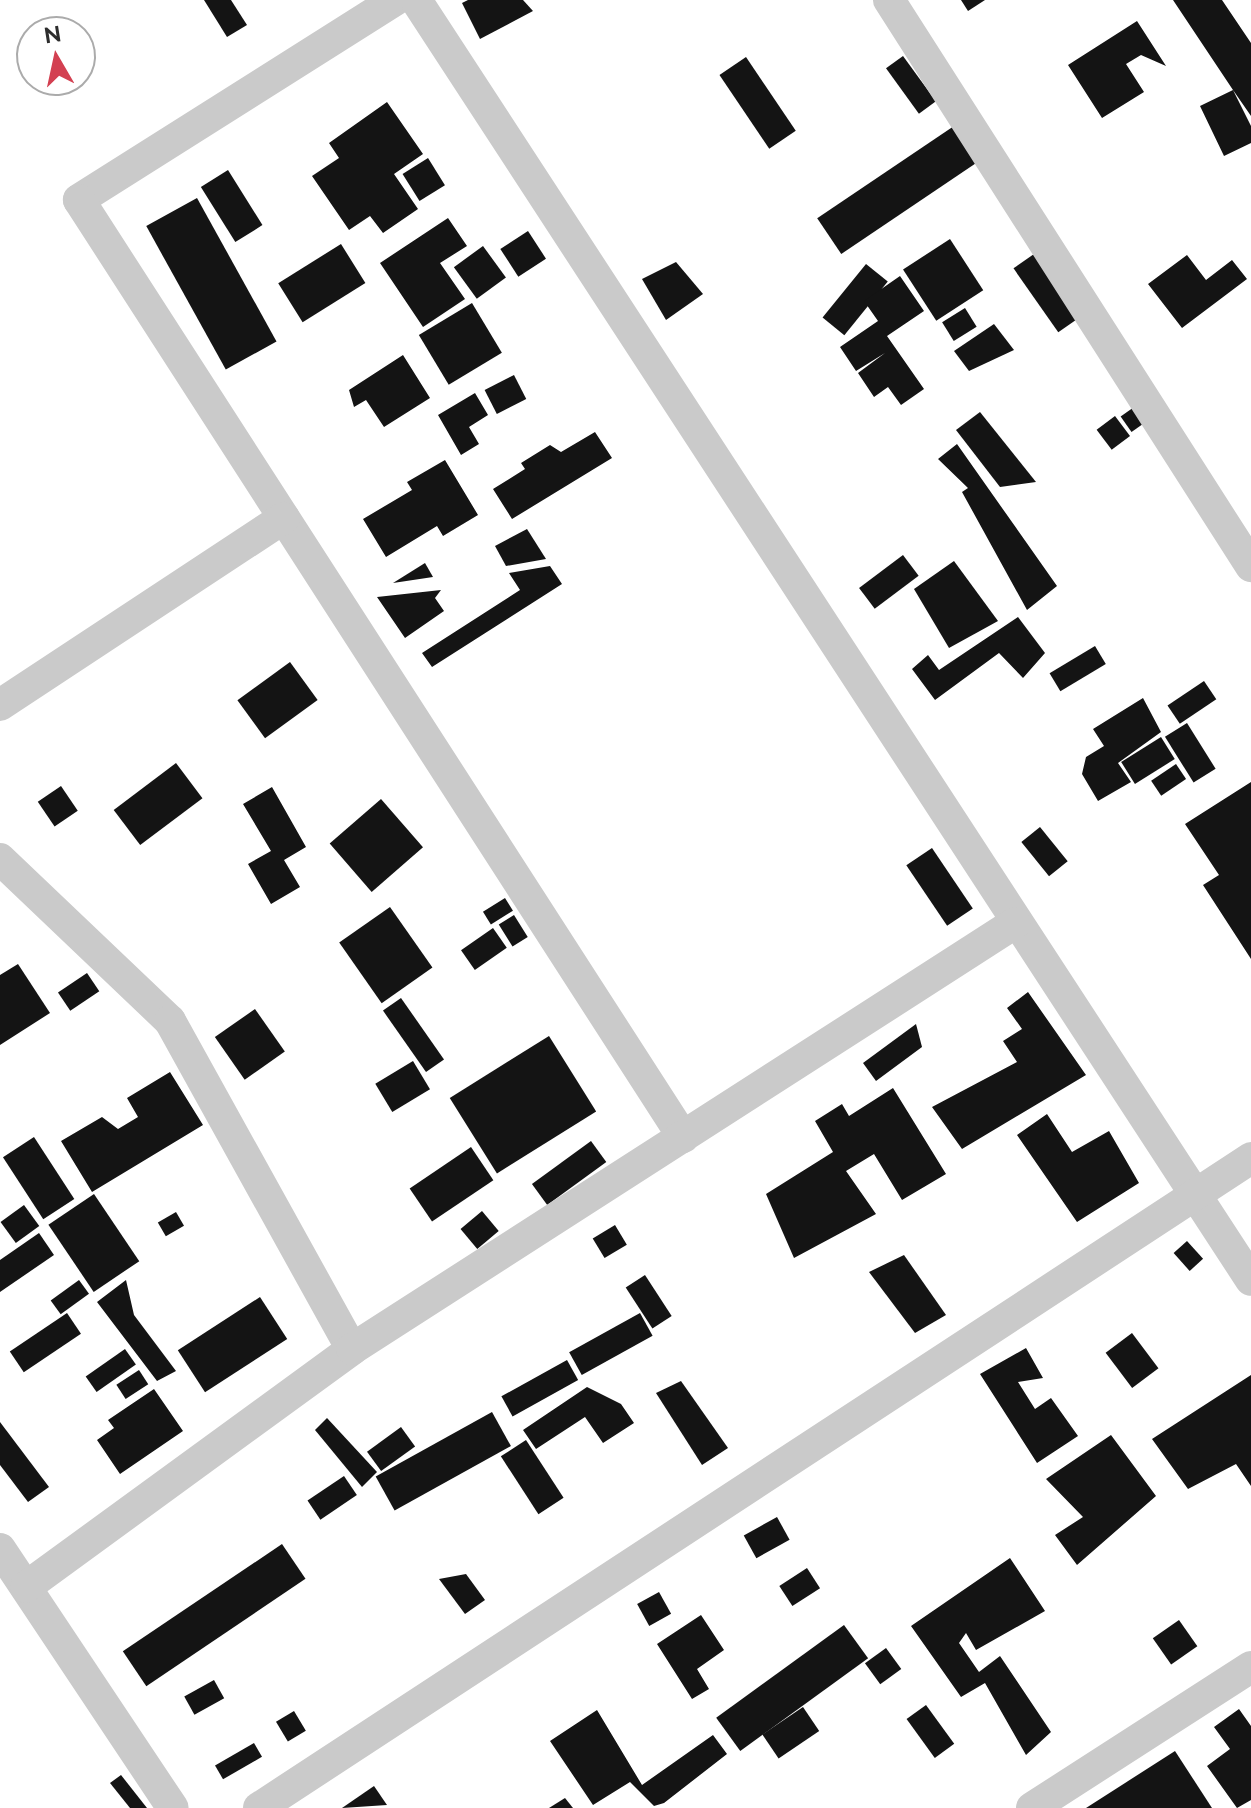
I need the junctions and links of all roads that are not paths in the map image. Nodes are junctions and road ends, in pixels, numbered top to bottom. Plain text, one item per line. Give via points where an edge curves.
1 (395, 0) edge
2 (416, 0) edge
3 (889, 0) edge
4 (284, 518) junction
5 (1251, 566) edge
6 (0, 705) edge
7 (0, 859) edge
8 (1015, 923) junction
9 (683, 1137) junction
10 (1251, 1158) edge
11 (1192, 1194) junction
12 (1251, 1280) edge
13 (352, 1349) junction
14 (0, 1549) edge
15 (26, 1587) junction
16 (1251, 1667) edge
17 (173, 1808) edge
18 (259, 1808) edge
19 (1032, 1808) edge

1 - 4 street via 79,200
2 - 8 street
3 - 5 street
4 - 6 street
4 - 9 street
7 - 13 street via 170,1021
8 - 9 street
8 - 11 street
9 - 13 street
10 - 11 street
11 - 12 street
11 - 18 street
13 - 15 street
14 - 15 street
15 - 17 street
16 - 19 street

